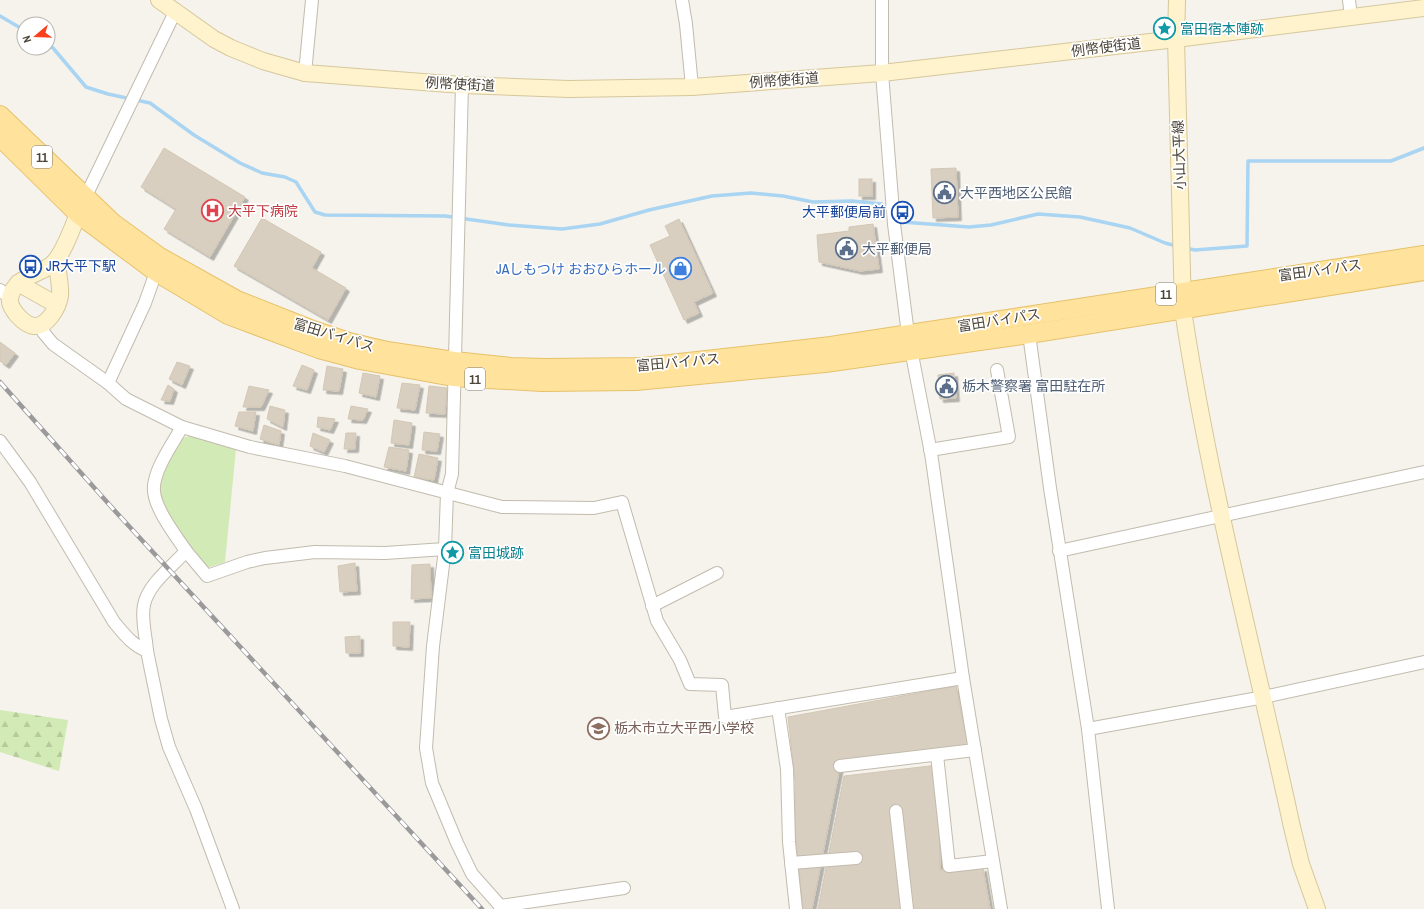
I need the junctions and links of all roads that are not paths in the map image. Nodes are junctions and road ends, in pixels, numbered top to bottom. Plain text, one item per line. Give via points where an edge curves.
1 (159, 0) edge
2 (312, 0) edge
3 (682, 0) edge
4 (882, 0) edge
5 (1177, 0) edge
6 (1349, 0) edge
7 (1424, 8) edge
8 (175, 12) junction
9 (1351, 17) junction
10 (1176, 39) junction
11 (305, 73) junction
12 (882, 73) junction
13 (462, 85) junction
14 (692, 87) junction
15 (0, 115) edge
16 (0, 137) edge
17 (82, 206) junction
18 (1424, 255) edge
19 (57, 260) junction
20 (1424, 271) edge
21 (156, 272) junction
22 (18, 283) junction
23 (1183, 291) junction
24 (5, 294) edge
25 (57, 305) junction
26 (1184, 310) junction
27 (44, 323) junction
28 (908, 334) junction
29 (1029, 334) junction
30 (911, 352) junction
31 (454, 369) junction
32 (997, 370) dead end
33 (108, 383) junction
34 (182, 427) junction
35 (0, 441) edge
36 (930, 450) junction
37 (1424, 472) edge
38 (447, 493) junction
39 (1223, 516) junction
40 (445, 549) junction
41 (186, 551) junction
42 (1060, 551) junction
43 (717, 573) dead end
44 (652, 606) junction
45 (147, 651) junction
46 (1424, 662) edge
47 (963, 678) junction
48 (1264, 697) junction
49 (778, 708) junction
50 (1088, 729) junction
51 (975, 750) junction
52 (937, 755) junction
53 (840, 766) dead end
54 (896, 812) dead end
55 (856, 858) dead end
56 (993, 861) junction
57 (791, 863) junction
58 (624, 888) dead end
59 (502, 907) edge
60 (233, 909) edge
61 (796, 909) edge
62 (907, 909) edge
63 (1002, 909) edge
64 (1108, 909) edge
65 (1317, 909) edge

1 - 8 street, 例幣使街道
2 - 11 street
3 - 14 street
4 - 12 street
5 - 10 street, 小山大平線
6 - 9 street
7 - 9 street, 例幣使街道
8 - 11 street, 例幣使街道 via 214,39 237,51 263,62
8 - 17 street
9 - 10 street, 例幣使街道
10 - 12 street, 例幣使街道
10 - 23 street, 小山大平線
11 - 13 street, 例幣使街道
12 - 14 street, 例幣使街道
12 - 28 street via 894,224
13 - 14 street, 例幣使街道 via 569,89
13 - 31 street
15 - 17 main road, 富田バイパス / 11
16 - 17 main road, 富田バイパス / 11
17 - 19 street
17 - 21 main road, 富田バイパス / 11
17 - 31 main road, 富田バイパス / 11 via 113,223 160,257 237,300 349,342
18 - 23 main road, 富田バイパス / 11
19 - 22 street
19 - 25 street via 60,296
20 - 26 main road, 富田バイパス / 11
21 - 31 main road, 富田バイパス / 11 via 228,315 312,346 360,360
21 - 33 street via 146,303
22 - 24 street
22 - 25 street
23 - 26 street, 小山大平線
23 - 28 main road, 富田バイパス / 11
24 - 27 street via 12,308 24,321 32,326
25 - 27 street
26 - 29 main road, 富田バイパス / 11
26 - 39 street, 小山大平線 via 1194,382
27 - 33 street via 43,332 53,344
28 - 30 street
28 - 31 main road, 富田バイパス / 11 via 831,346 644,366
29 - 30 main road, 富田バイパス / 11
29 - 42 street
30 - 31 main road, 富田バイパス / 11 via 636,381 542,382
30 - 36 street
31 - 38 street via 452,474
32 - 36 street via 1009,437
33 - 34 street via 126,398
34 - 38 street via 250,447 345,466
34 - 41 street via 157,473 154,491 159,508
35 - 45 street via 42,502 114,622 126,638
36 - 47 street
37 - 39 street
38 - 40 street
38 - 44 street via 502,507 594,508 622,502
39 - 42 street
39 - 48 street, 小山大平線
40 - 41 street via 385,553 315,552 247,562 207,576
40 - 59 street via 431,668 426,748 432,783 457,843 472,874
41 - 45 street via 152,587 144,604
42 - 50 street
43 - 44 street
44 - 49 street via 657,621 680,660 690,684 722,685 725,717
45 - 60 street via 169,747 196,809
46 - 48 street
47 - 49 street
47 - 51 street
48 - 50 street
48 - 65 street, 小山大平線 via 1301,864
49 - 57 street via 787,769
50 - 64 street
51 - 52 street
51 - 56 street
52 - 53 street
52 - 56 street via 949,866
54 - 62 street
55 - 57 street
56 - 63 street
57 - 61 street
58 - 59 street

